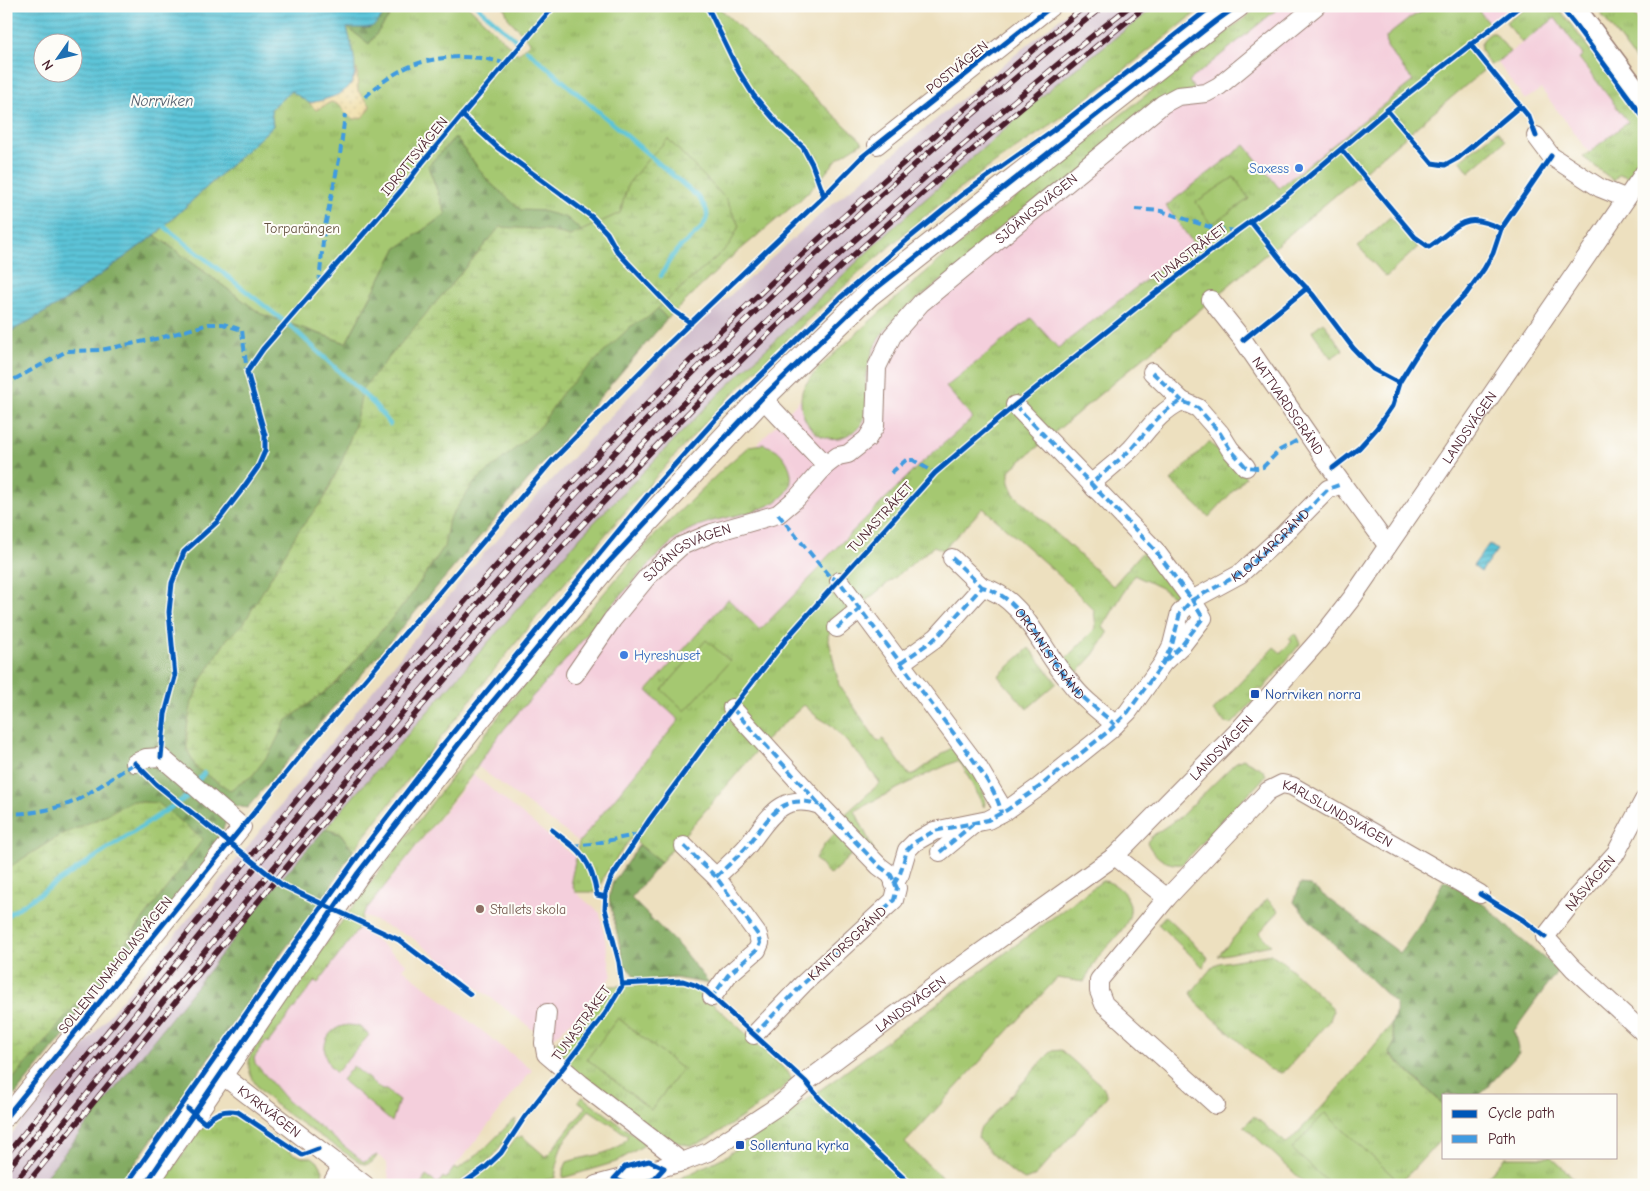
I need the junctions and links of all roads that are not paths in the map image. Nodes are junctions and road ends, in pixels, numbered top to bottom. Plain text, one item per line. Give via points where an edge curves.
1 (1052, 6) edge
2 (1237, 6) edge
3 (1316, 6) edge
4 (1573, 6) edge
5 (1224, 14) edge
6 (1644, 101) edge
7 (1536, 136) dead end
8 (877, 146) dead end
9 (1644, 173) edge
10 (1625, 198) junction
11 (1211, 300) dead end
12 (1152, 372) dead end
13 (762, 398) junction
14 (1182, 401) junction
15 (1015, 405) dead end
16 (826, 466) junction
17 (1246, 467) dead end
18 (1342, 484) junction
19 (1095, 489) junction
20 (1387, 546) junction
21 (952, 558) dead end
22 (838, 580) dead end
23 (982, 587) junction
24 (1192, 600) junction
25 (860, 609) junction
26 (837, 628) dead end
27 (901, 663) junction
28 (1163, 663) junction
29 (575, 674) dead end
30 (732, 708) dead end
31 (1115, 725) junction
32 (135, 763) dead end
33 (1644, 800) edge
34 (820, 805) junction
35 (1001, 814) junction
36 (974, 824) junction
37 (684, 846) dead end
38 (940, 852) dead end
39 (1115, 856) junction
40 (716, 877) junction
41 (894, 884) junction
42 (1480, 894) dead end
43 (1167, 898) junction
44 (712, 997) dead end
45 (547, 1013) dead end
46 (1644, 1033) edge
47 (754, 1035) dead end
48 (221, 1074) junction
49 (1216, 1105) dead end
50 (6, 1117) edge
51 (682, 1162) junction
52 (341, 1167) junction
53 (616, 1182) edge
54 (145, 1185) edge
55 (330, 1185) edge
56 (365, 1185) edge
57 (596, 1185) edge

1 - 8 street, POSTVÄGEN
2 - 5 main road
3 - 16 street, SJÖÄNGSVÄGEN via 1219,86 1206,93 1178,96 1163,104 921,303 892,336 877,367 875,426 857,448 838,456
4 - 6 street
5 - 13 main road via 869,294
7 - 10 street via 1551,156 1600,188
9 - 10 street, LANDSVÄGEN
10 - 20 street, LANDSVÄGEN
11 - 18 street, NATTVARDSGRÄND via 1243,340
12 - 14 street
13 - 16 street
13 - 48 main road via 607,564 478,718 358,873
14 - 17 street via 1198,408
14 - 19 street via 1170,406 1091,484
15 - 19 street
16 - 29 street, SJÖÄNGSVÄGEN via 778,514 712,533 681,546 642,583
18 - 20 street, NATTVARDSGRÄND
18 - 24 street, KLOCKARGRÄND via 1328,489 1240,574
19 - 24 street via 1155,550
20 - 39 street, LANDSVÄGEN via 1313,647 1238,731
21 - 23 street, ORGANISTGRÄND
22 - 25 street
23 - 27 street via 937,638
23 - 31 street, ORGANISTGRÄND via 997,592 1021,614 1063,674
24 - 28 street via 1180,613 1172,645
24 - 28 street via 1203,618
25 - 26 street
25 - 27 street
27 - 35 street via 978,767 1000,804
28 - 31 street
30 - 34 street
31 - 35 street
32 - 50 street, SOLLENTUNAHOLMSVÄGEN via 160,757 242,827
33 - 46 street, NÅSVÄGEN via 1616,853 1545,937 1573,968
34 - 40 street via 807,801 789,802 771,813 748,845
34 - 41 street via 891,876
35 - 36 street
36 - 38 street
36 - 41 street via 934,831 915,842 907,850
37 - 40 street
39 - 43 street
39 - 51 street, LANDSVÄGEN via 956,970 778,1106 708,1152
40 - 44 street via 758,935 760,943 757,950 728,975
41 - 47 street, KANTORSGRÄND via 894,900 803,984
42 - 43 street, KARLSLUNDSVÄGEN via 1292,786 1282,784 1268,791
43 - 49 street, KARLSLUNDSVÄGEN via 1099,980 1099,991 1104,1004
45 - 51 street via 546,1054
48 - 52 street, KYRKVÄGEN
48 - 54 main road
51 - 53 street, LANDSVÄGEN
52 - 55 street
52 - 56 street, KYRKVÄGEN
53 - 57 street

